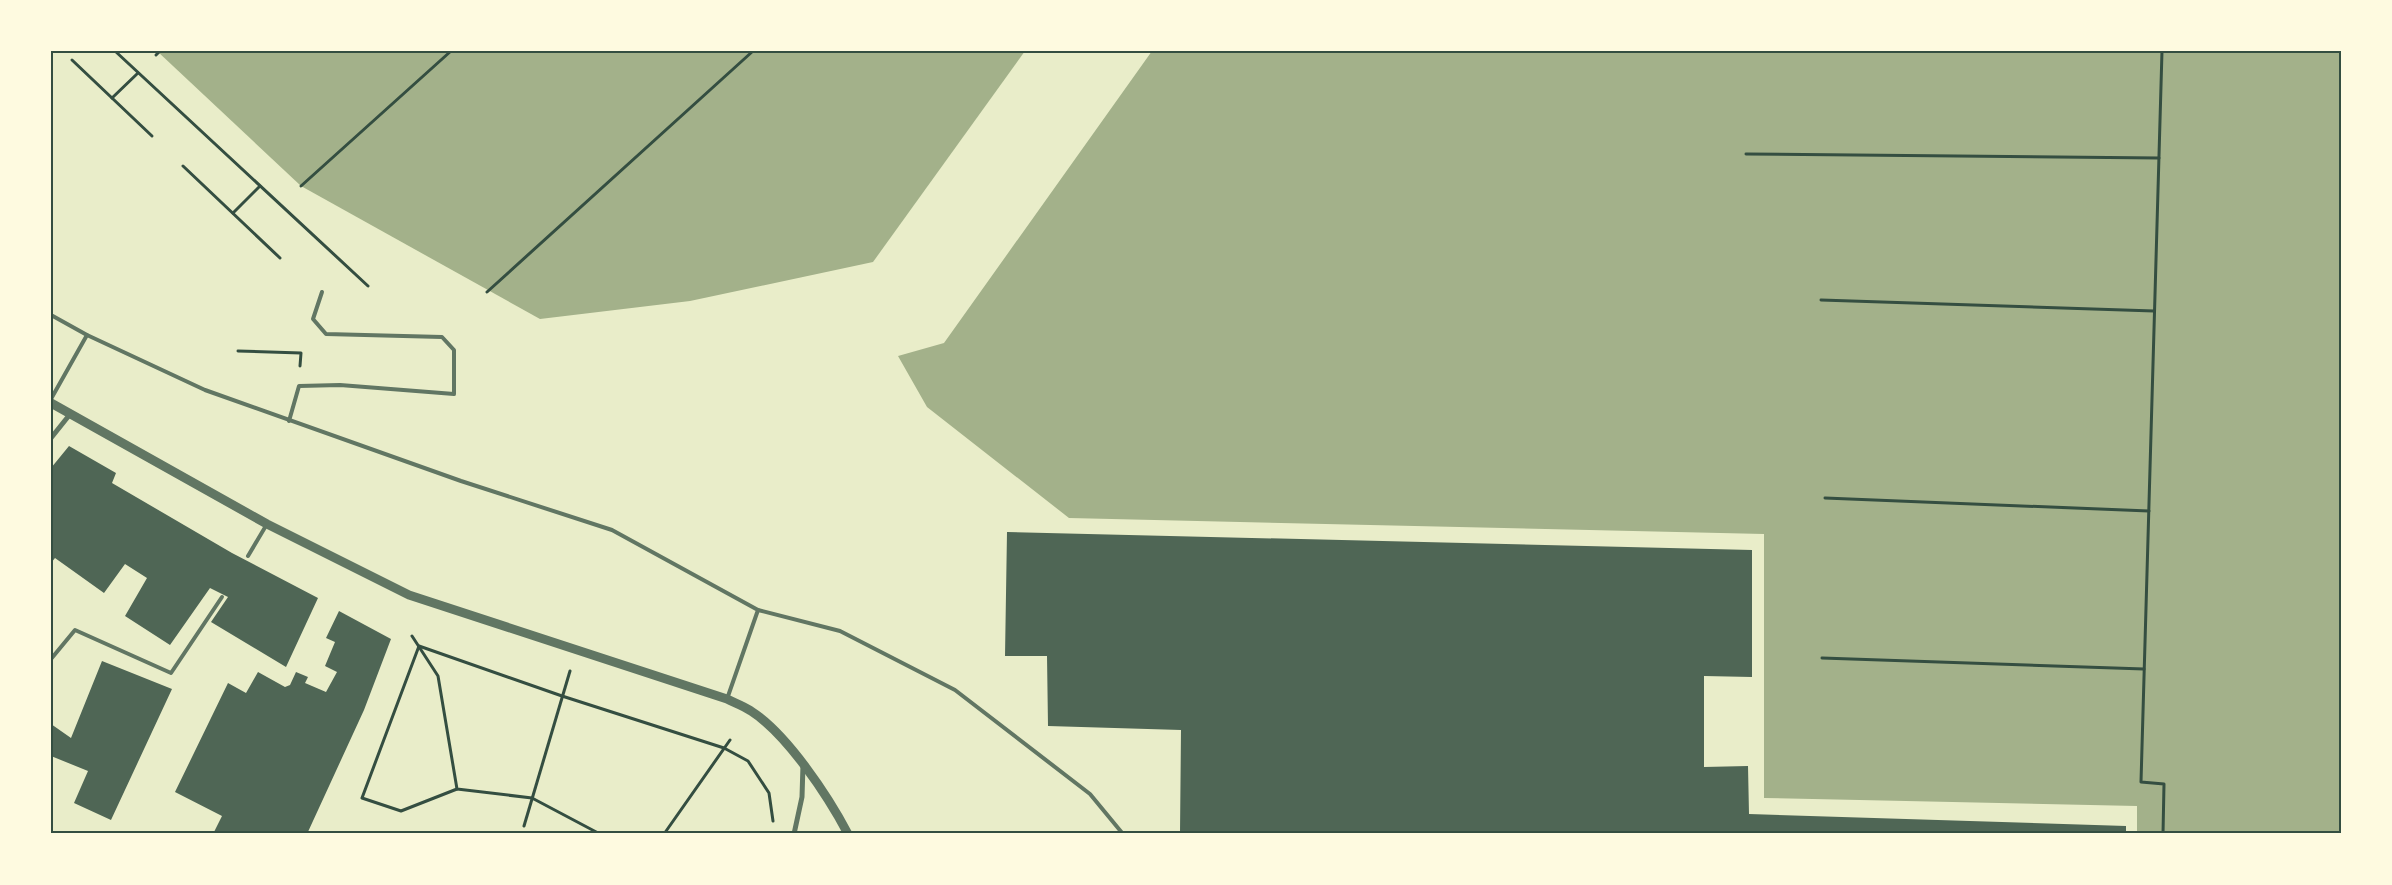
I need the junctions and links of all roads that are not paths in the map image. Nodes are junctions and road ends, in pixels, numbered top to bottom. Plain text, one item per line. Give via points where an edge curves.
1 (322, 292) dead end
2 (51, 315) edge
3 (87, 335) junction
4 (51, 401) edge
5 (70, 413) junction
6 (289, 421) junction
7 (51, 438) edge
8 (266, 524) junction
9 (248, 556) dead end
10 (222, 597) dead end
11 (758, 610) junction
12 (51, 658) edge
13 (727, 699) junction
14 (803, 765) junction
15 (794, 834) edge
16 (848, 834) edge
17 (1123, 834) edge

1 - 6 lane via 313,319 326,334 442,337 454,350 454,394 340,385 299,386
2 - 3 lane
3 - 4 lane
3 - 6 lane via 205,390
4 - 5 street
5 - 7 street
5 - 8 street
6 - 11 lane via 612,530
8 - 9 lane
8 - 13 street via 409,595
10 - 12 lane via 171,673 75,630
11 - 13 lane
11 - 17 lane via 840,631 955,690 1090,794
13 - 14 street via 752,711 775,731
14 - 15 street via 802,797
14 - 16 street

